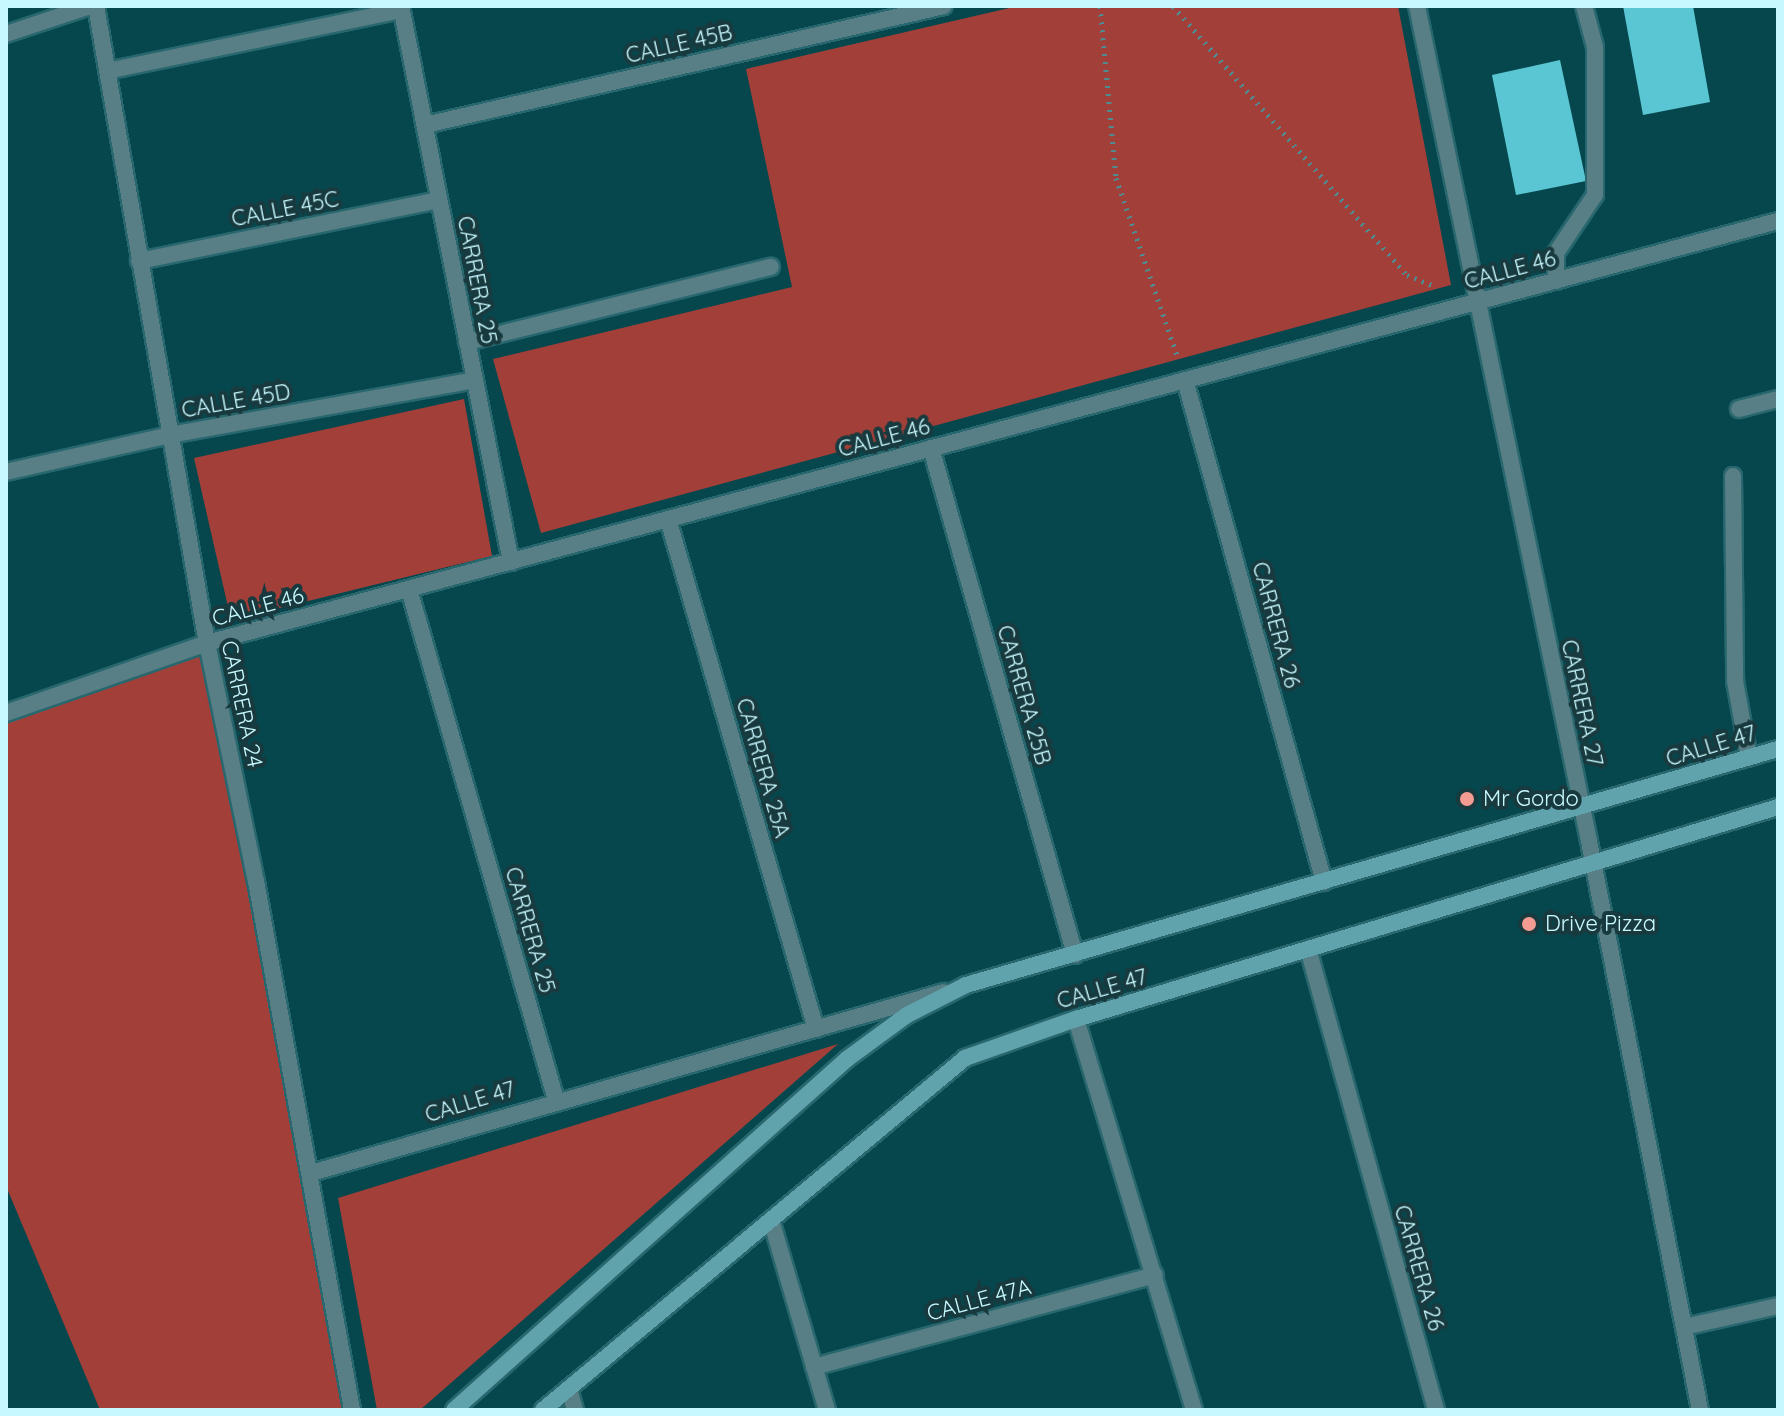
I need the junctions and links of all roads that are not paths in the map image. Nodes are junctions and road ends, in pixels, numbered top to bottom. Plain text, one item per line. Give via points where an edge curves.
1 (90, 6) edge
2 (96, 6) edge
3 (944, 6) edge
4 (1417, 6) edge
5 (1584, 6) edge
6 (402, 8) edge
7 (6, 34) edge
8 (107, 71) junction
9 (425, 125) junction
10 (439, 200) junction
11 (1778, 221) edge
12 (139, 261) junction
13 (771, 267) dead end
14 (1556, 281) junction
15 (1474, 302) junction
16 (467, 342) junction
17 (475, 380) junction
18 (1185, 380) junction
19 (1778, 399) edge
20 (1739, 409) dead end
21 (170, 435) junction
22 (931, 448) junction
23 (6, 472) edge
24 (1733, 476) dead end
25 (668, 519) junction
26 (511, 562) junction
27 (409, 589) junction
28 (207, 643) junction
29 (6, 713) edge
30 (1778, 749) edge
31 (1749, 758) junction
32 (1778, 807) edge
33 (1583, 809) junction
34 (1594, 865) junction
35 (1324, 882) junction
36 (1309, 952) junction
37 (1075, 955) junction
38 (966, 985) junction
39 (1076, 1019) junction
40 (816, 1029) junction
41 (556, 1100) junction
42 (311, 1173) junction
43 (771, 1220) junction
44 (1155, 1275) junction
45 (1778, 1306) edge
46 (1684, 1327) junction
47 (814, 1367) junction
48 (569, 1389) junction
49 (352, 1410) edge
50 (454, 1410) edge
51 (543, 1410) edge
52 (575, 1410) edge
53 (827, 1410) edge
54 (1194, 1410) edge
55 (1436, 1410) edge
56 (1700, 1410) edge

1 - 7 street
2 - 8 street, CARRERA 24
3 - 9 street, CALLE 45B
4 - 15 street, CARRERA 27
5 - 14 street via 1595,47 1595,195 1556,253
6 - 8 street
6 - 9 street, CARRERA 25
8 - 12 street, CARRERA 24
9 - 10 street, CARRERA 25
10 - 12 street, CALLE 45C
10 - 16 street, CARRERA 25
11 - 14 street, CALLE 46
12 - 21 street, CARRERA 24
13 - 16 street
14 - 15 street, CALLE 46
15 - 18 street, CALLE 46
15 - 33 street, CARRERA 27
16 - 17 street, CARRERA 25
17 - 21 street, CALLE 45D
17 - 26 street, CARRERA 25
18 - 22 street, CALLE 46
18 - 35 street, CARRERA 26
19 - 20 street
21 - 23 street, CALLE 45D
21 - 28 street, CARRERA 24
22 - 25 street, CALLE 46
22 - 37 street, CARRERA 25B
24 - 31 street via 1735,681
25 - 26 street, CALLE 46
25 - 40 street, CARRERA 25A
26 - 27 street, CALLE 46
27 - 28 street, CALLE 46
27 - 41 street, CARRERA 25
28 - 29 street, CALLE 46
28 - 42 street, CARRERA 24
30 - 31 main road, CALLE 47
31 - 33 main road, CALLE 47
32 - 34 main road, CALLE 47
33 - 34 street, CARRERA 27
33 - 35 main road, CALLE 47
34 - 36 main road, CALLE 47
34 - 46 street, CARRERA 27
35 - 37 main road, CALLE 47
36 - 39 main road, CALLE 47
36 - 55 street, CARRERA 26
37 - 38 main road, CALLE 47
38 - 40 street, CALLE 47
38 - 50 main road, CALLE 47 via 907,1015 847,1059
39 - 43 main road, CALLE 47 via 965,1058
39 - 44 street
40 - 41 street, CALLE 47
41 - 42 street, CALLE 47
42 - 49 street, CARRERA 24
43 - 47 street
43 - 48 main road, CALLE 47
44 - 47 street, CALLE 47A
44 - 54 street
45 - 46 street
46 - 56 street, CARRERA 27
47 - 53 street
48 - 51 main road, CALLE 47
48 - 52 street

